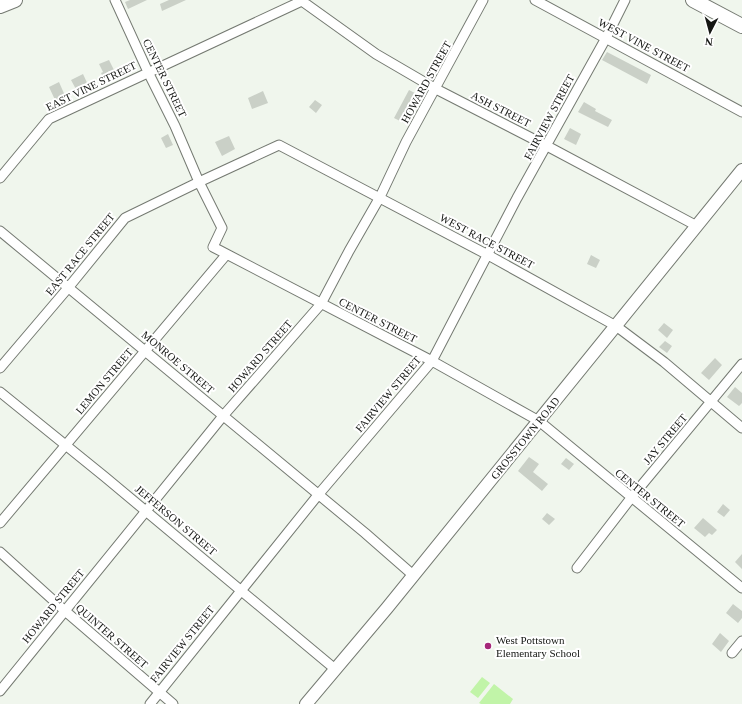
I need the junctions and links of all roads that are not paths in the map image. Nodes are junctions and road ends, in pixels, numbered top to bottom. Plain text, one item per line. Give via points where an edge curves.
1 (15, 0) edge
2 (115, 0) edge
3 (483, 0) edge
4 (535, 0) edge
5 (625, 0) edge
6 (693, 0) edge
7 (303, 1) edge
8 (0, 6) edge
9 (742, 26) edge
10 (606, 38) junction
11 (148, 72) junction
12 (436, 89) junction
13 (742, 112) edge
14 (547, 146) junction
15 (742, 170) edge
16 (0, 178) edge
17 (199, 182) junction
18 (380, 197) junction
19 (697, 226) junction
20 (0, 231) edge
21 (226, 255) junction
22 (488, 255) junction
23 (68, 288) junction
24 (321, 304) junction
25 (616, 326) junction
26 (145, 350) junction
27 (432, 361) junction
28 (742, 364) edge
29 (0, 368) edge
30 (0, 392) edge
31 (711, 403) junction
32 (223, 416) junction
33 (539, 421) junction
34 (742, 428) edge
35 (66, 444) junction
36 (318, 495) junction
37 (632, 498) junction
38 (146, 511) junction
39 (0, 523) edge
40 (0, 552) edge
41 (577, 568) dead end
42 (413, 575) junction
43 (742, 588) edge
44 (241, 590) junction
45 (64, 610) junction
46 (742, 641) edge
47 (732, 653) dead end
48 (335, 669) junction
49 (0, 691) edge
50 (159, 692) junction
51 (150, 704) edge
52 (173, 704) edge
53 (306, 704) edge

1 - 8 main road
2 - 11 street, CENTER STREET
3 - 12 street, HOWARD STREET
4 - 10 street, WEST VINE STREET
5 - 10 street, FAIRVIEW STREET
6 - 9 main road
7 - 11 street
7 - 12 street, ASH STREET via 376,54
10 - 13 street, WEST VINE STREET
10 - 14 street, FAIRVIEW STREET
11 - 16 street, EAST VINE STREET via 49,119
11 - 17 street, CENTER STREET
12 - 14 street, ASH STREET
12 - 18 street, HOWARD STREET via 406,142
14 - 19 street, ASH STREET
14 - 22 street, FAIRVIEW STREET
15 - 19 street, GROSSTOWN ROAD
17 - 18 street, WEST RACE STREET via 279,145
17 - 21 street, CENTER STREET via 222,228 213,247
17 - 23 street, EAST RACE STREET via 125,218
18 - 22 street, WEST RACE STREET
18 - 24 street, HOWARD STREET
19 - 25 street, GROSSTOWN ROAD
20 - 23 street, MONROE STREET
21 - 24 street, CENTER STREET
21 - 26 street, LEMON STREET
22 - 25 street, WEST RACE STREET
22 - 27 street, FAIRVIEW STREET
23 - 26 street, MONROE STREET
23 - 29 street, EAST RACE STREET
24 - 27 street, CENTER STREET
24 - 32 street, HOWARD STREET
25 - 31 street, WEST RACE STREET via 664,362
25 - 33 street, GROSSTOWN ROAD
26 - 32 street, MONROE STREET
26 - 35 street, LEMON STREET
27 - 33 street, CENTER STREET
27 - 36 street, FAIRVIEW STREET
28 - 31 street, JAY STREET
30 - 35 street, JEFFERSON STREET
31 - 34 street, WEST RACE STREET
31 - 37 street, JAY STREET
32 - 36 street, MONROE STREET
32 - 38 street, HOWARD STREET
33 - 37 street, CENTER STREET
33 - 42 street, GROSSTOWN ROAD
35 - 38 street, JEFFERSON STREET
35 - 39 street, LEMON STREET
36 - 42 street, MONROE STREET
36 - 44 street, FAIRVIEW STREET
37 - 41 street, JAY STREET
37 - 43 street, CENTER STREET
38 - 44 street, JEFFERSON STREET
38 - 45 street, HOWARD STREET
40 - 45 street, QUINTER STREET
42 - 48 street, GROSSTOWN ROAD
44 - 48 street, JEFFERSON STREET
44 - 50 street, FAIRVIEW STREET
45 - 49 street, HOWARD STREET
45 - 50 street, QUINTER STREET
46 - 47 street
48 - 53 street, GROSSTOWN ROAD
50 - 51 street, FAIRVIEW STREET
50 - 52 street, QUINTER STREET

